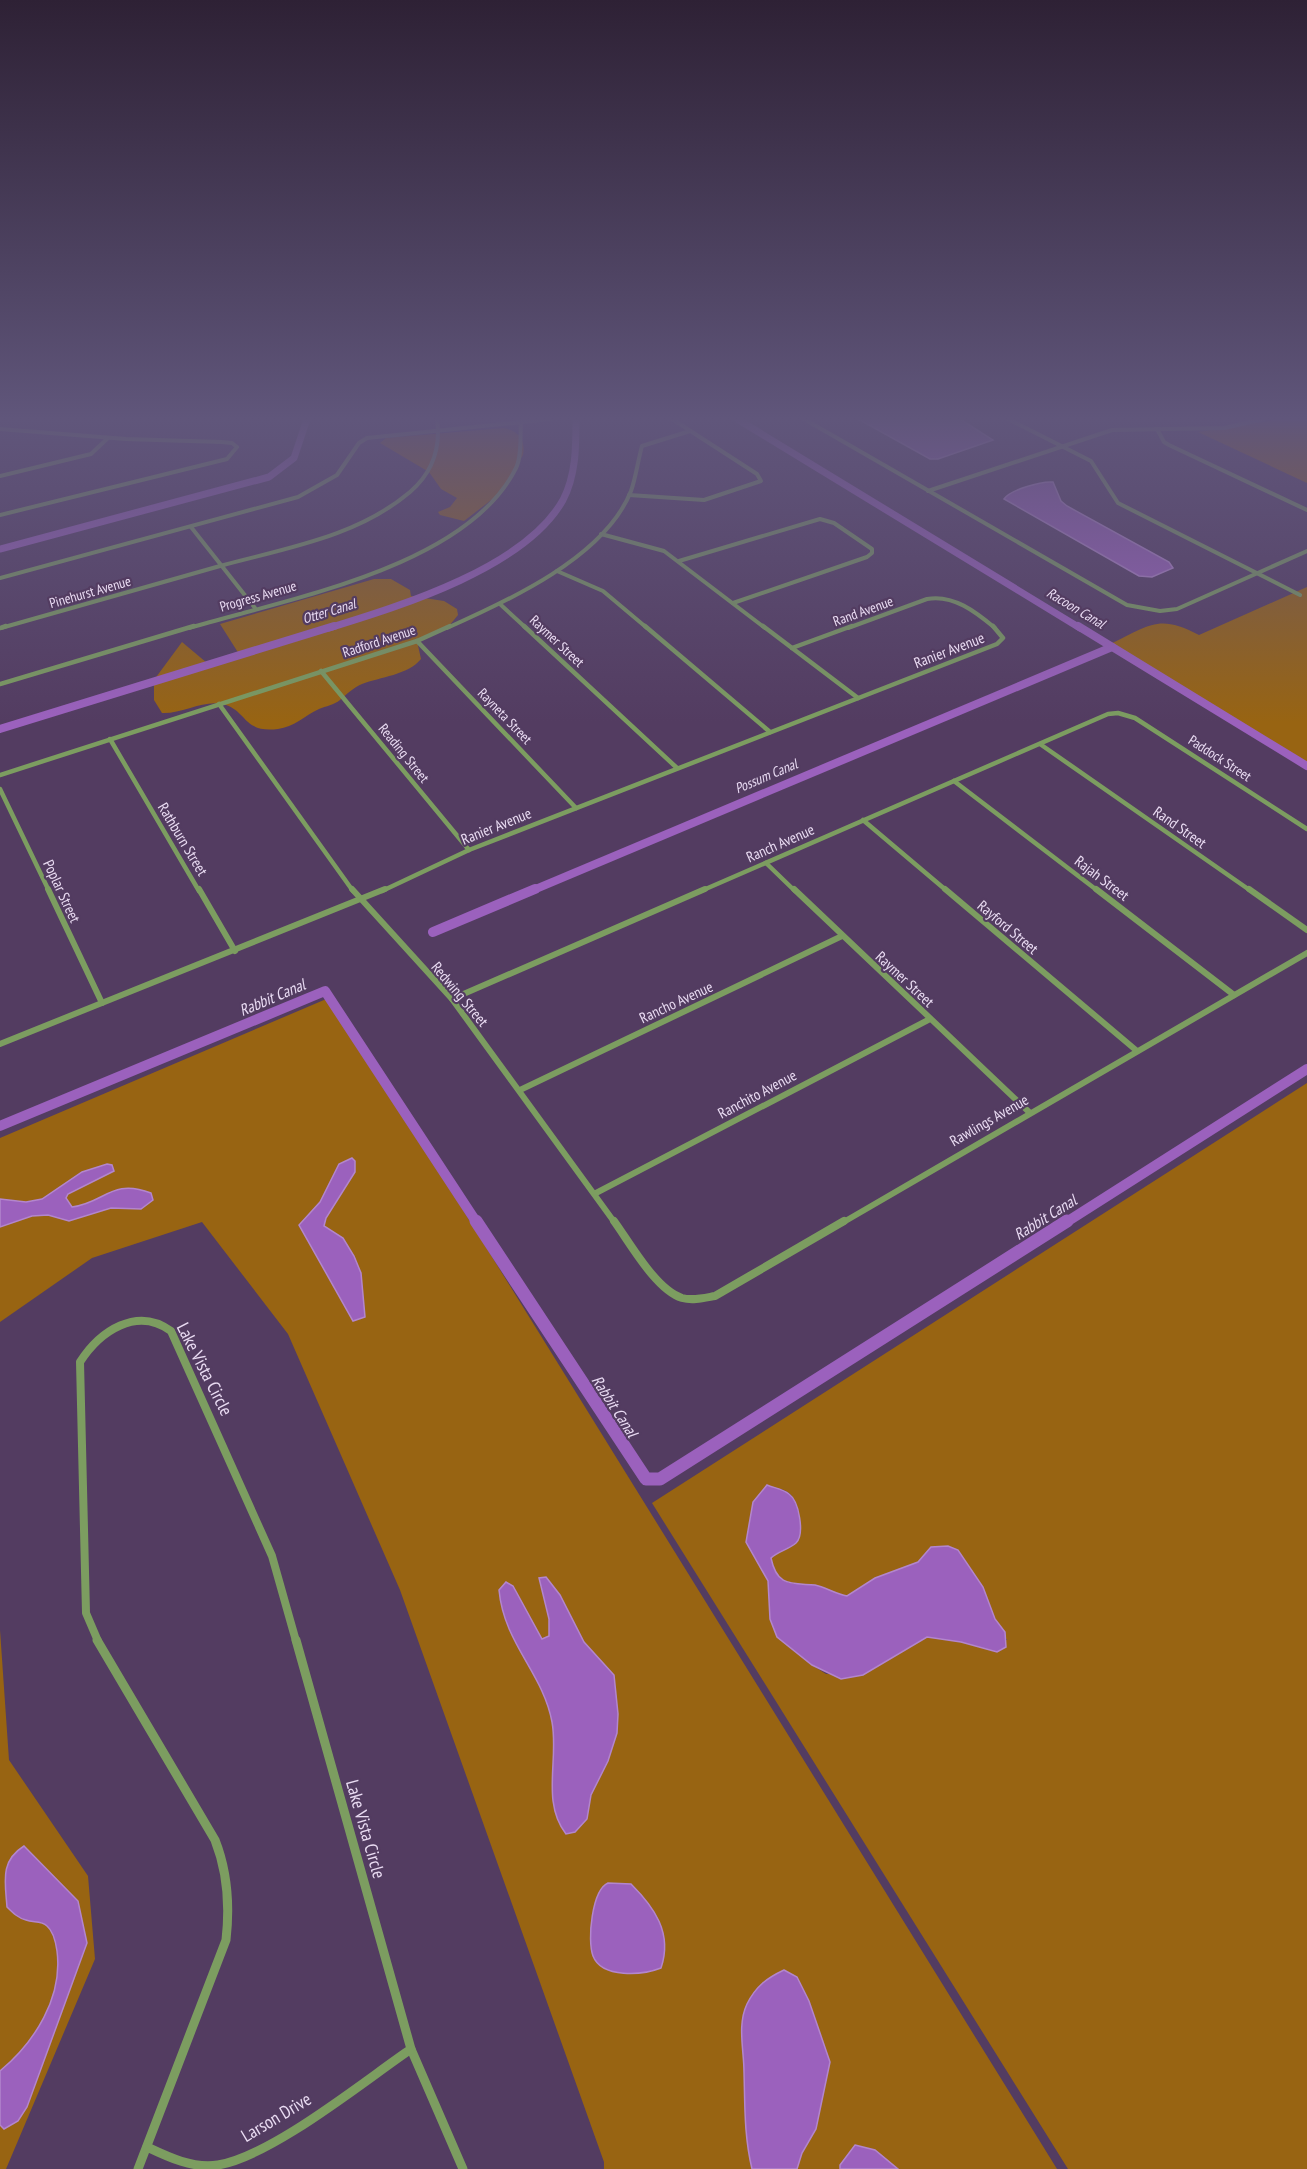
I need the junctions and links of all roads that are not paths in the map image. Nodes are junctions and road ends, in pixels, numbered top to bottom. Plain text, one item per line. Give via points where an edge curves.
1 (219, 520) edge
2 (362, 520) edge
3 (472, 520) edge
4 (611, 520) edge
5 (816, 520) edge
6 (829, 520) edge
7 (979, 520) edge
8 (1152, 520) edge
9 (191, 528) junction
10 (601, 534) junction
11 (1307, 551) edge
12 (679, 561) junction
13 (222, 566) junction
14 (557, 571) junction
15 (1257, 573) junction
16 (0, 578) edge
17 (1300, 595) dead end
18 (940, 597) joint
19 (733, 603) junction
20 (501, 605) junction
21 (255, 608) junction
22 (0, 628) edge
23 (417, 641) junction
24 (792, 648) junction
25 (321, 671) junction
26 (0, 684) edge
27 (858, 698) junction
28 (219, 704) junction
29 (1118, 713) joint
30 (770, 732) junction
31 (110, 739) junction
32 (1040, 744) junction
33 (677, 768) junction
34 (0, 775) edge
35 (954, 781) junction
36 (0, 789) edge
37 (576, 808) junction
38 (863, 820) junction
39 (1307, 829) edge
40 (469, 850) junction
41 (766, 863) junction
42 (360, 901) junction
43 (1307, 930) edge
44 (842, 936) junction
45 (235, 951) junction
46 (1307, 953) edge
47 (1234, 995) junction
48 (452, 999) junction
49 (102, 1003) junction
50 (930, 1018) junction
51 (0, 1044) edge
52 (1137, 1051) junction
53 (520, 1090) junction
54 (1029, 1112) junction
55 (596, 1193) junction
56 (682, 1300) joint
57 (411, 2049) junction
58 (147, 2147) junction
59 (138, 2169) edge
60 (463, 2169) edge

1 - 9 street
2 - 13 street, Pinehurst Avenue via 340,531
3 - 21 street, Progress Avenue via 429,548 390,566
4 - 10 street, Radford Avenue
5 - 12 street
6 - 19 street via 872,549 872,553
7 - 15 street via 1127,606 1160,611 1177,609
8 - 15 street
9 - 13 street
9 - 16 street
10 - 12 street via 658,548
10 - 14 street, Radford Avenue
11 - 15 street
12 - 19 street
13 - 21 street
13 - 22 street, Pinehurst Avenue
14 - 20 street, Radford Avenue
14 - 30 street via 603,591
15 - 17 street
18 - 24 street, Rand Avenue
18 - 27 street, Ranier Avenue via 997,628 1003,638 997,644
19 - 24 street
20 - 23 street, Radford Avenue
20 - 33 street, Raymer Street
21 - 26 street, Progress Avenue
23 - 25 street, Radford Avenue
23 - 37 street, Rayneta Street
24 - 27 street
25 - 28 street, Radford Avenue
25 - 40 street, Reading Street
27 - 30 street, Ranier Avenue
28 - 31 street, Radford Avenue
28 - 42 street, Redwing Street
29 - 32 street, Ranch Avenue
29 - 39 street, Paddock Street via 1135,718
30 - 33 street, Ranier Avenue
31 - 34 street, Radford Avenue
31 - 45 street, Rathburn Street
32 - 35 street, Ranch Avenue
32 - 43 street, Rand Street
33 - 37 street, Ranier Avenue
35 - 38 street, Ranch Avenue
35 - 47 street, Rajah Street
36 - 49 street, Poplar Street
37 - 40 street, Ranier Avenue
38 - 41 street, Ranch Avenue
38 - 52 street, Rayford Street
40 - 42 street, Ranier Avenue
41 - 44 street, Raymer Street
41 - 48 street, Ranch Avenue
42 - 45 street, Ranier Avenue
42 - 48 street, Redwing Street
44 - 50 street, Raymer Street
44 - 53 street, Rancho Avenue
45 - 49 street, Ranier Avenue
46 - 47 street, Rawlings Avenue
47 - 52 street, Rawlings Avenue
48 - 53 street, Redwing Street
49 - 51 street, Ranier Avenue
50 - 54 street, Raymer Street
50 - 55 street, Ranchito Avenue
52 - 54 street, Rawlings Avenue
53 - 55 street, Redwing Street
54 - 56 street, Rawlings Avenue via 715,1296
55 - 56 street, Redwing Street via 661,1285
57 - 58 street, Larson Drive via 280,2137 220,2165 195,2165
57 - 58 street, Lake Vista Circle via 262,1527 171,1331 162,1322 149,1318 132,1321 99,1338 80,1362 86,1613 92,1632 215,1840 223,1860 229,1912 226,1940 214,1977
57 - 60 street, Lake Vista Circle
58 - 59 street, Lake Vista Circle

